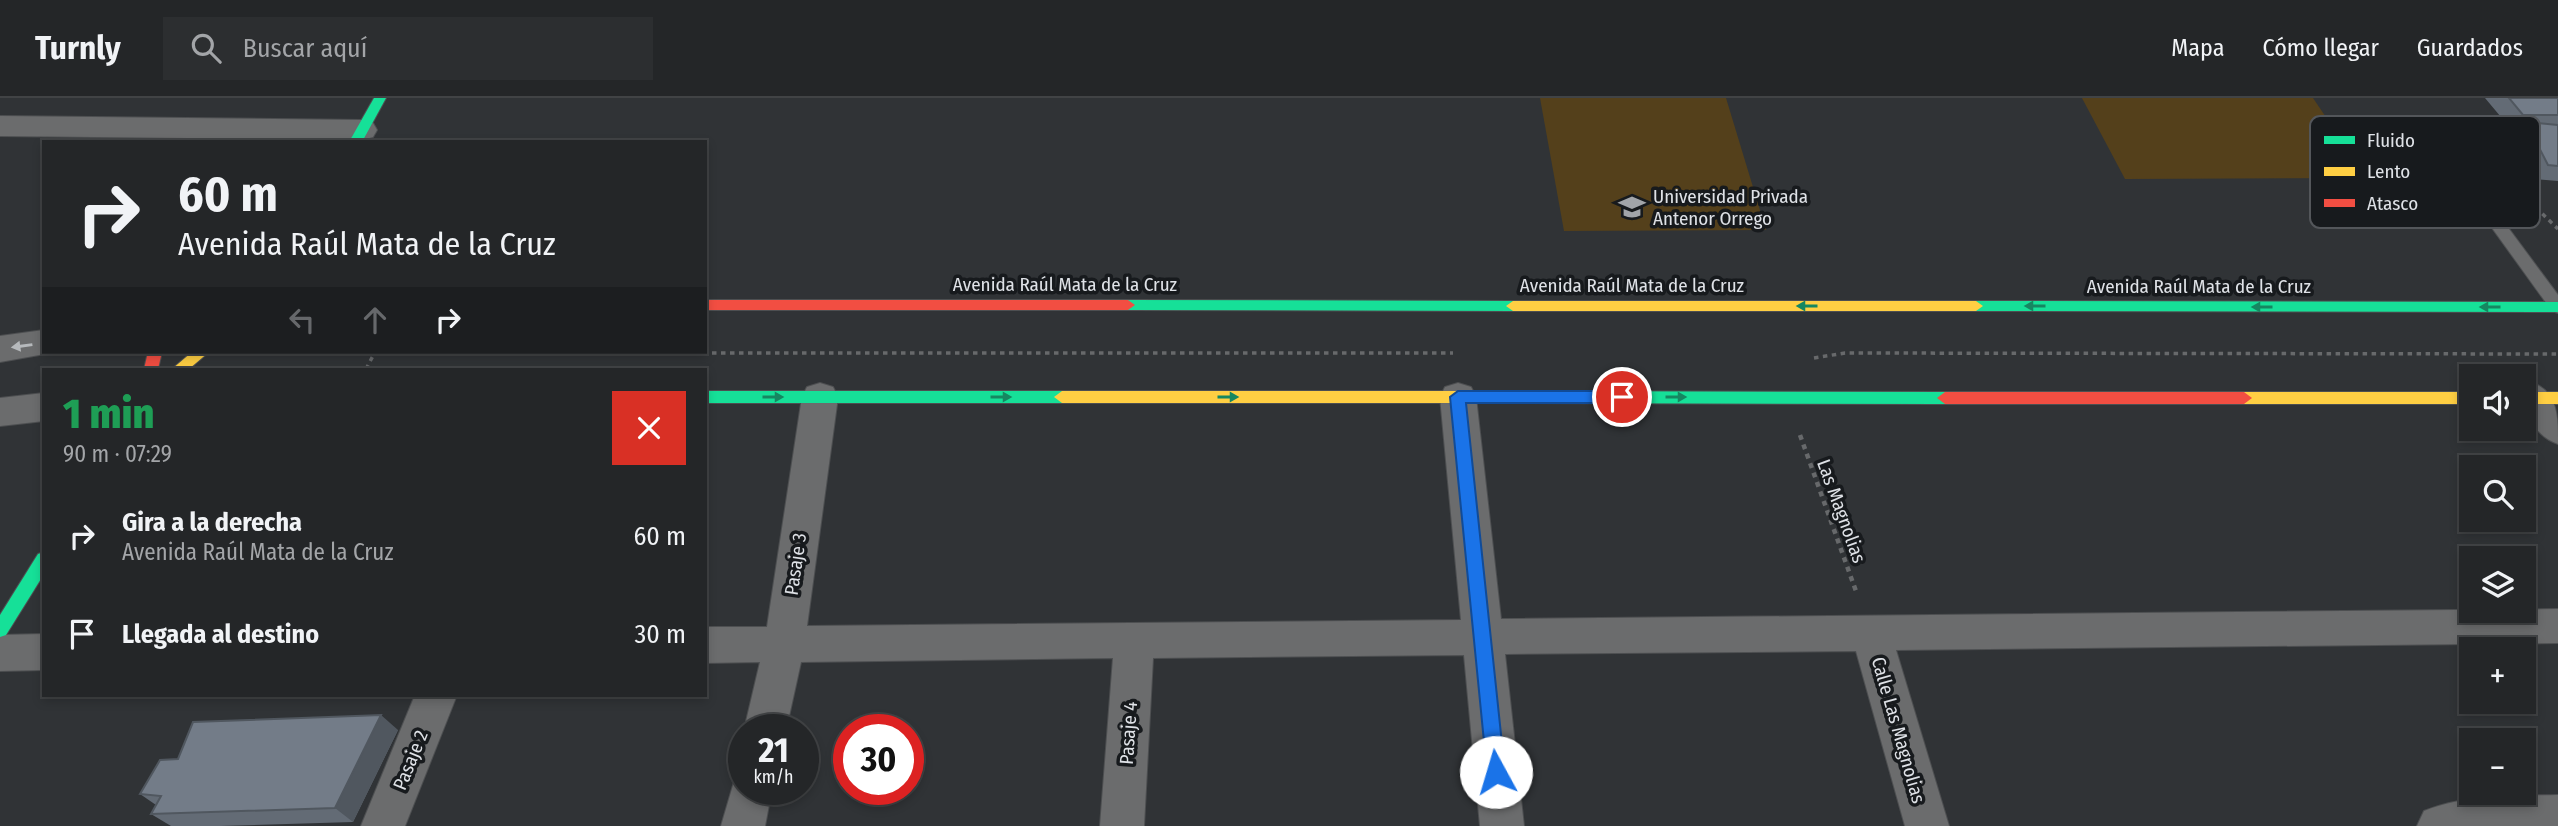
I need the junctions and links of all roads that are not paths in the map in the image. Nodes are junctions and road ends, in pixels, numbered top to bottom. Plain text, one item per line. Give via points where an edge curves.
1 (299, 98) edge
2 (380, 98) edge
3 (0, 126) edge
4 (274, 136) edge
5 (358, 136) edge
6 (2500, 228) edge
7 (707, 304) edge
8 (2558, 307) edge
9 (42, 343) edge
10 (0, 349) edge
11 (199, 354) edge
12 (180, 368) edge
13 (707, 397) edge
14 (820, 397) junction
15 (1458, 397) junction
16 (2459, 398) edge
17 (2539, 398) edge
18 (42, 407) edge
19 (0, 412) edge
20 (2558, 430) edge
21 (42, 562) edge
22 (2558, 626) edge
23 (0, 630) edge
24 (1871, 633) junction
25 (1482, 638) junction
26 (1134, 641) junction
27 (707, 645) edge
28 (784, 645) junction
29 (42, 652) edge
30 (0, 653) edge
31 (435, 697) edge
32 (769, 714) edge
33 (748, 805) edge
34 (2558, 816) edge
35 (383, 826) edge
36 (743, 826) edge
37 (1122, 826) edge
38 (1502, 826) edge
39 (1927, 826) edge
40 (2439, 826) edge

1 - 4 street
2 - 5 main road
3 - 4 street
4 - 5 street
6 - 8 lane
8 -> 7 main road, Avenida Raúl Mata de la Cruz
9 -> 10 street
11 - 12 main road
13 -> 14 main road
14 -> 15 main road
14 - 28 street, Pasaje 3
15 -> 16 main road
15 - 25 street
17 - 20 street
18 - 19 street
21 - 23 main road
22 - 24 street
24 - 25 street
24 - 39 street, Calle Las Magnolias
25 - 26 street
25 - 38 street
26 - 28 street
26 - 37 street, Pasaje 4
27 - 28 street
28 - 32 street, Pasaje 3
29 - 30 street
31 - 35 street, Pasaje 2
33 - 36 street
34 - 40 street via 2485,817

